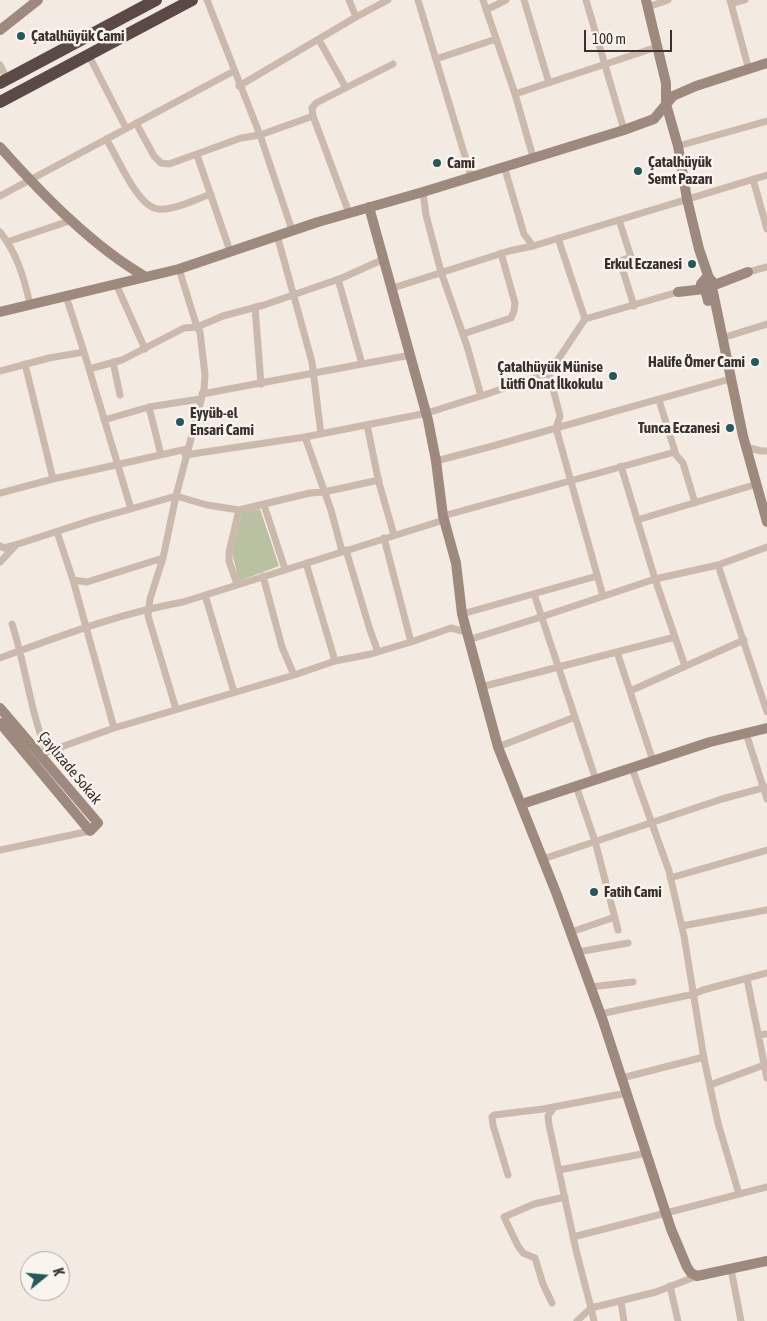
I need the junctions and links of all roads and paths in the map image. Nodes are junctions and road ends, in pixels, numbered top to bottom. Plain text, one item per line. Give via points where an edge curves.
1 (38, 0) edge
2 (156, 0) edge
3 (192, 0) edge
4 (207, 0) edge
5 (349, 0) edge
6 (388, 0) edge
7 (418, 0) edge
8 (483, 0) edge
9 (506, 0) edge
10 (524, 0) edge
11 (586, 0) edge
12 (668, 0) edge
13 (745, 0) edge
14 (730, 2) edge
15 (647, 3) edge
16 (486, 10) junction
17 (356, 17) junction
18 (0, 30) edge
19 (496, 39) junction
20 (319, 40) junction
21 (657, 47) junction
22 (88, 54) junction
23 (436, 59) junction
24 (767, 63) edge
25 (393, 64) dead end
26 (0, 65) edge
27 (605, 65) junction
28 (749, 70) junction
29 (234, 71) junction
30 (4, 81) edge
31 (549, 83) junction
32 (239, 86) junction
33 (346, 88) junction
34 (515, 94) junction
35 (0, 102) edge
36 (666, 104) junction
37 (313, 116) junction
38 (767, 121) edge
39 (136, 123) junction
40 (126, 128) junction
41 (624, 130) junction
42 (260, 135) junction
43 (106, 138) junction
44 (678, 146) junction
45 (0, 147) edge
46 (197, 155) junction
47 (533, 157) junction
48 (504, 166) junction
49 (767, 175) edge
50 (471, 176) junction
51 (753, 179) junction
52 (29, 180) junction
53 (422, 192) junction
54 (211, 194) junction
55 (0, 196) edge
56 (687, 199) junction
57 (369, 207) junction
58 (348, 213) junction
59 (72, 220) junction
60 (619, 220) junction
61 (767, 229) edge
62 (292, 230) junction
63 (0, 232) edge
64 (277, 235) junction
65 (558, 238) junction
66 (8, 242) junction
67 (533, 246) junction
68 (230, 251) junction
69 (501, 253) junction
70 (384, 259) junction
71 (767, 267) edge
72 (179, 269) junction
73 (441, 272) junction
74 (748, 272) joint
75 (146, 277) junction
76 (338, 279) junction
77 (116, 284) junction
78 (707, 284) junction
79 (393, 288) junction
80 (678, 292) joint
81 (294, 294) junction
82 (66, 296) junction
83 (30, 304) junction
84 (634, 306) junction
85 (255, 308) junction
86 (0, 312) edge
87 (584, 320) junction
88 (767, 324) edge
89 (197, 327) junction
90 (463, 334) junction
91 (722, 338) junction
92 (145, 349) junction
93 (84, 352) junction
94 (411, 355) junction
95 (113, 362) junction
96 (25, 364) junction
97 (362, 364) junction
98 (89, 369) junction
99 (0, 370) edge
100 (549, 373) junction
101 (313, 374) junction
102 (730, 379) junction
103 (261, 384) junction
104 (120, 395) dead end
105 (481, 396) junction
106 (201, 397) junction
107 (660, 400) junction
108 (149, 407) junction
109 (427, 413) junction
110 (104, 420) junction
111 (366, 425) junction
112 (556, 428) junction
113 (322, 434) junction
114 (305, 437) junction
115 (746, 447) junction
116 (767, 451) edge
117 (186, 452) junction
118 (674, 452) junction
119 (162, 455) junction
120 (436, 461) junction
121 (117, 464) junction
122 (621, 466) junction
123 (53, 480) junction
124 (378, 480) junction
125 (570, 480) junction
126 (757, 484) junction
127 (324, 492) junction
128 (0, 493) edge
129 (176, 496) junction
130 (695, 503) junction
131 (264, 504) junction
132 (765, 506) edge
133 (131, 509) junction
134 (239, 510) junction
135 (444, 518) junction
136 (637, 520) junction
137 (767, 522) edge
138 (57, 532) junction
139 (394, 535) junction
140 (384, 538) junction
141 (17, 545) junction
142 (0, 546) edge
143 (767, 547) edge
144 (344, 551) junction
145 (163, 558) junction
146 (0, 562) edge
147 (306, 563) junction
148 (718, 565) junction
149 (285, 569) junction
150 (263, 576) junction
151 (597, 576) junction
152 (655, 579) junction
153 (73, 580) junction
154 (237, 584) junction
155 (534, 594) junction
156 (205, 595) junction
157 (603, 596) junction
158 (149, 608) junction
159 (462, 614) junction
160 (541, 617) junction
161 (12, 624) dead end
162 (85, 627) junction
163 (467, 636) junction
164 (675, 637) junction
165 (744, 640) junction
166 (411, 642) junction
167 (20, 650) junction
168 (378, 652) junction
169 (617, 652) junction
170 (0, 658) edge
171 (335, 661) junction
172 (685, 666) junction
173 (558, 668) junction
174 (294, 675) junction
175 (481, 687) junction
176 (630, 691) junction
177 (234, 692) junction
178 (0, 708) edge
179 (176, 709) junction
180 (767, 712) edge
181 (575, 717) junction
182 (0, 723) edge
183 (114, 728) junction
184 (767, 728) edge
185 (746, 733) junction
186 (498, 747) junction
187 (41, 757) junction
188 (653, 761) junction
189 (632, 768) junction
190 (596, 780) junction
191 (576, 786) junction
192 (765, 787) edge
193 (767, 799) edge
194 (522, 804) junction
195 (652, 821) junction
196 (90, 831) joint
197 (595, 841) junction
198 (0, 850) edge
199 (767, 850) edge
200 (543, 859) junction
201 (670, 878) junction
202 (767, 910) edge
203 (615, 917) junction
204 (682, 926) junction
205 (618, 930) dead end
206 (571, 932) junction
207 (628, 943) dead end
208 (578, 952) junction
209 (767, 973) edge
210 (747, 978) junction
211 (633, 982) dead end
212 (590, 987) junction
213 (694, 994) junction
214 (600, 1014) junction
215 (767, 1034) edge
216 (758, 1035) junction
217 (704, 1057) junction
218 (764, 1065) junction
219 (622, 1078) junction
220 (767, 1078) edge
221 (710, 1085) junction
222 (627, 1093) junction
223 (554, 1107) junction
224 (647, 1153) junction
225 (559, 1170) junction
226 (508, 1175) dead end
227 (767, 1187) edge
228 (739, 1194) junction
229 (565, 1197) junction
230 (666, 1214) junction
231 (573, 1237) junction
232 (767, 1261) edge
233 (731, 1269) junction
234 (697, 1276) junction
235 (670, 1286) junction
236 (620, 1302) junction
237 (552, 1303) dead end
238 (591, 1308) junction
239 (577, 1321) edge
240 (594, 1321) edge
241 (624, 1321) edge
242 (678, 1321) edge
243 (741, 1321) edge

1 - 18 street
2 - 30 highway
3 - 22 highway
4 - 29 street
5 - 17 street
6 - 17 street
7 - 23 street
8 - 16 street
9 - 16 street
10 - 31 street
11 - 27 street
12 - 15 street
13 - 14 street
14 - 28 street
15 - 21 street
16 - 19 street
17 - 20 street
19 - 23 street
19 - 34 street
20 - 32 street
20 - 33 street
21 - 27 street
21 - 36 street via 666,83
22 - 35 highway
22 - 40 street
23 - 50 street
24 - 28 street
25 - 33 street
26 - 30 street
27 - 31 street
27 - 41 street
28 - 36 street via 696,86 673,96
29 - 32 street
29 - 39 street
31 - 34 street
32 - 42 street
33 - 37 street via 316,103 312,108
34 - 47 street
36 - 41 street via 654,119
36 - 44 street
37 - 42 street
37 - 58 street
38 - 44 street
39 - 40 street
39 - 46 street via 161,163 169,164
40 - 43 street
41 - 47 street
42 - 46 street via 241,138
42 - 62 street
43 - 52 street
43 - 54 street via 132,187 152,207 170,208
44 - 56 street
45 - 52 street
46 - 54 street
47 - 48 street
48 - 50 street
48 - 67 street via 524,234
49 - 51 street
50 - 53 street
51 - 56 street
51 - 61 street
52 - 55 street
52 - 59 street
53 - 57 street
53 - 73 street
54 - 68 street
56 - 60 street
56 - 78 street
57 - 58 street
57 - 70 street
58 - 62 street
59 - 66 street
59 - 75 street via 124,264
60 - 65 street
60 - 84 street via 631,257 620,261
62 - 64 street
63 - 66 street
64 - 68 street
64 - 81 street
65 - 67 street
65 - 87 street
66 - 83 street via 24,279
67 - 69 street
68 - 72 street
69 - 73 street
69 - 90 street via 515,303 511,318
70 - 76 street
70 - 79 street
71 - 74 street
72 - 75 street
72 - 89 street
73 - 79 street
73 - 90 street
74 - 78 street
75 - 77 street
76 - 81 street
76 - 97 street
77 - 82 street
77 - 92 street
78 - 80 street
78 - 91 street via 709,303
79 - 94 street
80 - 84 street
81 - 85 street
81 - 101 street
82 - 83 street
82 - 93 street
83 - 86 street
84 - 87 street
85 - 89 street
85 - 103 street
87 - 100 street
88 - 91 street
89 - 92 street via 184,328
89 - 106 street via 205,375
90 - 105 street
91 - 102 street
92 - 95 street
93 - 96 street
93 - 98 street
94 - 97 street
94 - 109 street
95 - 98 street
95 - 104 street
96 - 99 street
96 - 123 street
97 - 101 street
98 - 110 street
100 - 105 street
100 - 112 street via 560,416
101 - 103 street
101 - 113 street
102 - 107 street
102 - 115 street
103 - 106 street
105 - 109 street
106 - 108 street
106 - 117 street
107 - 112 street
107 - 118 street
108 - 110 street
108 - 119 street
109 - 111 street
109 - 120 street
110 - 121 street
111 - 113 street
111 - 124 street
112 - 120 street
112 - 125 street
113 - 114 street
114 - 117 street
114 - 127 street
115 - 116 street
115 - 126 street
117 - 119 street
117 - 129 street
118 - 122 street
118 - 130 street via 682,463
119 - 121 street
120 - 135 street
121 - 123 street
121 - 133 street
122 - 125 street
122 - 136 street
123 - 128 street
124 - 127 street
124 - 139 street
125 - 135 street
125 - 151 street
126 - 130 street
126 - 132 street
127 - 131 street
127 - 144 street
129 - 133 street
129 - 134 street
129 - 145 street
130 - 136 street
131 - 134 street
131 - 149 street
132 - 137 street
133 - 138 street
134 - 154 street via 229,552
135 - 139 street
135 - 159 street via 456,563
136 - 152 street
138 - 141 street
138 - 153 street
139 - 140 street
140 - 144 street
140 - 166 street
141 - 142 street
141 - 146 street
143 - 148 street
144 - 147 street
144 - 168 street
145 - 153 street via 87,582
145 - 158 street
147 - 149 street
147 - 171 street
148 - 152 street
148 - 165 street
149 - 150 street
150 - 154 street
150 - 174 street via 282,647
151 - 155 street
151 - 157 street
152 - 157 street
152 - 164 street
153 - 162 street
154 - 156 street
155 - 159 street
155 - 160 street
156 - 158 street
156 - 177 street
157 - 160 street
158 - 162 street
158 - 179 street via 148,616
159 - 163 street
160 - 163 street
160 - 173 street
161 - 167 street
162 - 167 street
162 - 183 street
163 - 166 street via 451,628
163 - 175 street
164 - 169 street
164 - 172 street
165 - 172 street
165 - 180 street
166 - 168 street
167 - 170 street
167 - 187 street
168 - 171 street
169 - 173 street
169 - 176 street
171 - 174 street
172 - 176 street
173 - 175 street
173 - 181 street
174 - 177 street
175 - 186 street
176 - 188 street
177 - 179 street
178 - 187 street, Çaylızade Sokak
179 - 183 street
181 - 186 street
181 - 190 street
182 - 187 street, Çaylızade Sokak
183 - 187 street
184 - 185 street
185 - 188 street
185 - 192 street
186 - 194 street
187 - 196 street, Çaylızade Sokak
188 - 189 street
189 - 190 street
189 - 195 street
190 - 191 street
191 - 194 street
191 - 197 street
192 - 193 street
192 - 195 street
194 - 200 street
195 - 197 street
195 - 201 street
196 - 198 street
197 - 200 street
197 - 203 street
199 - 201 street
200 - 206 street
201 - 204 street
202 - 204 street
203 - 205 street
203 - 206 street
204 - 213 street
206 - 208 street
207 - 208 street
208 - 212 street
209 - 210 street
210 - 213 street
210 - 216 street
211 - 212 street
212 - 214 street
213 - 214 street
213 - 217 street
214 - 219 street
215 - 216 street
216 - 218 street
217 - 219 street
217 - 221 street
218 - 220 street
218 - 221 street
219 - 222 street
221 - 228 street
222 - 223 street
222 - 224 street
223 - 225 street via 548,1116
223 - 226 street via 499,1114 492,1118
224 - 225 street
224 - 230 street
225 - 229 street
227 - 228 street
228 - 230 street
229 - 231 street
229 - 237 street via 534,1204 504,1217 523,1253 535,1258
230 - 231 street
230 - 234 street via 684,1262
231 - 238 street
232 - 233 street
233 - 234 street
233 - 243 street
234 - 235 street
235 - 236 street
235 - 242 street
236 - 238 street
236 - 241 street
238 - 239 street
238 - 240 street

